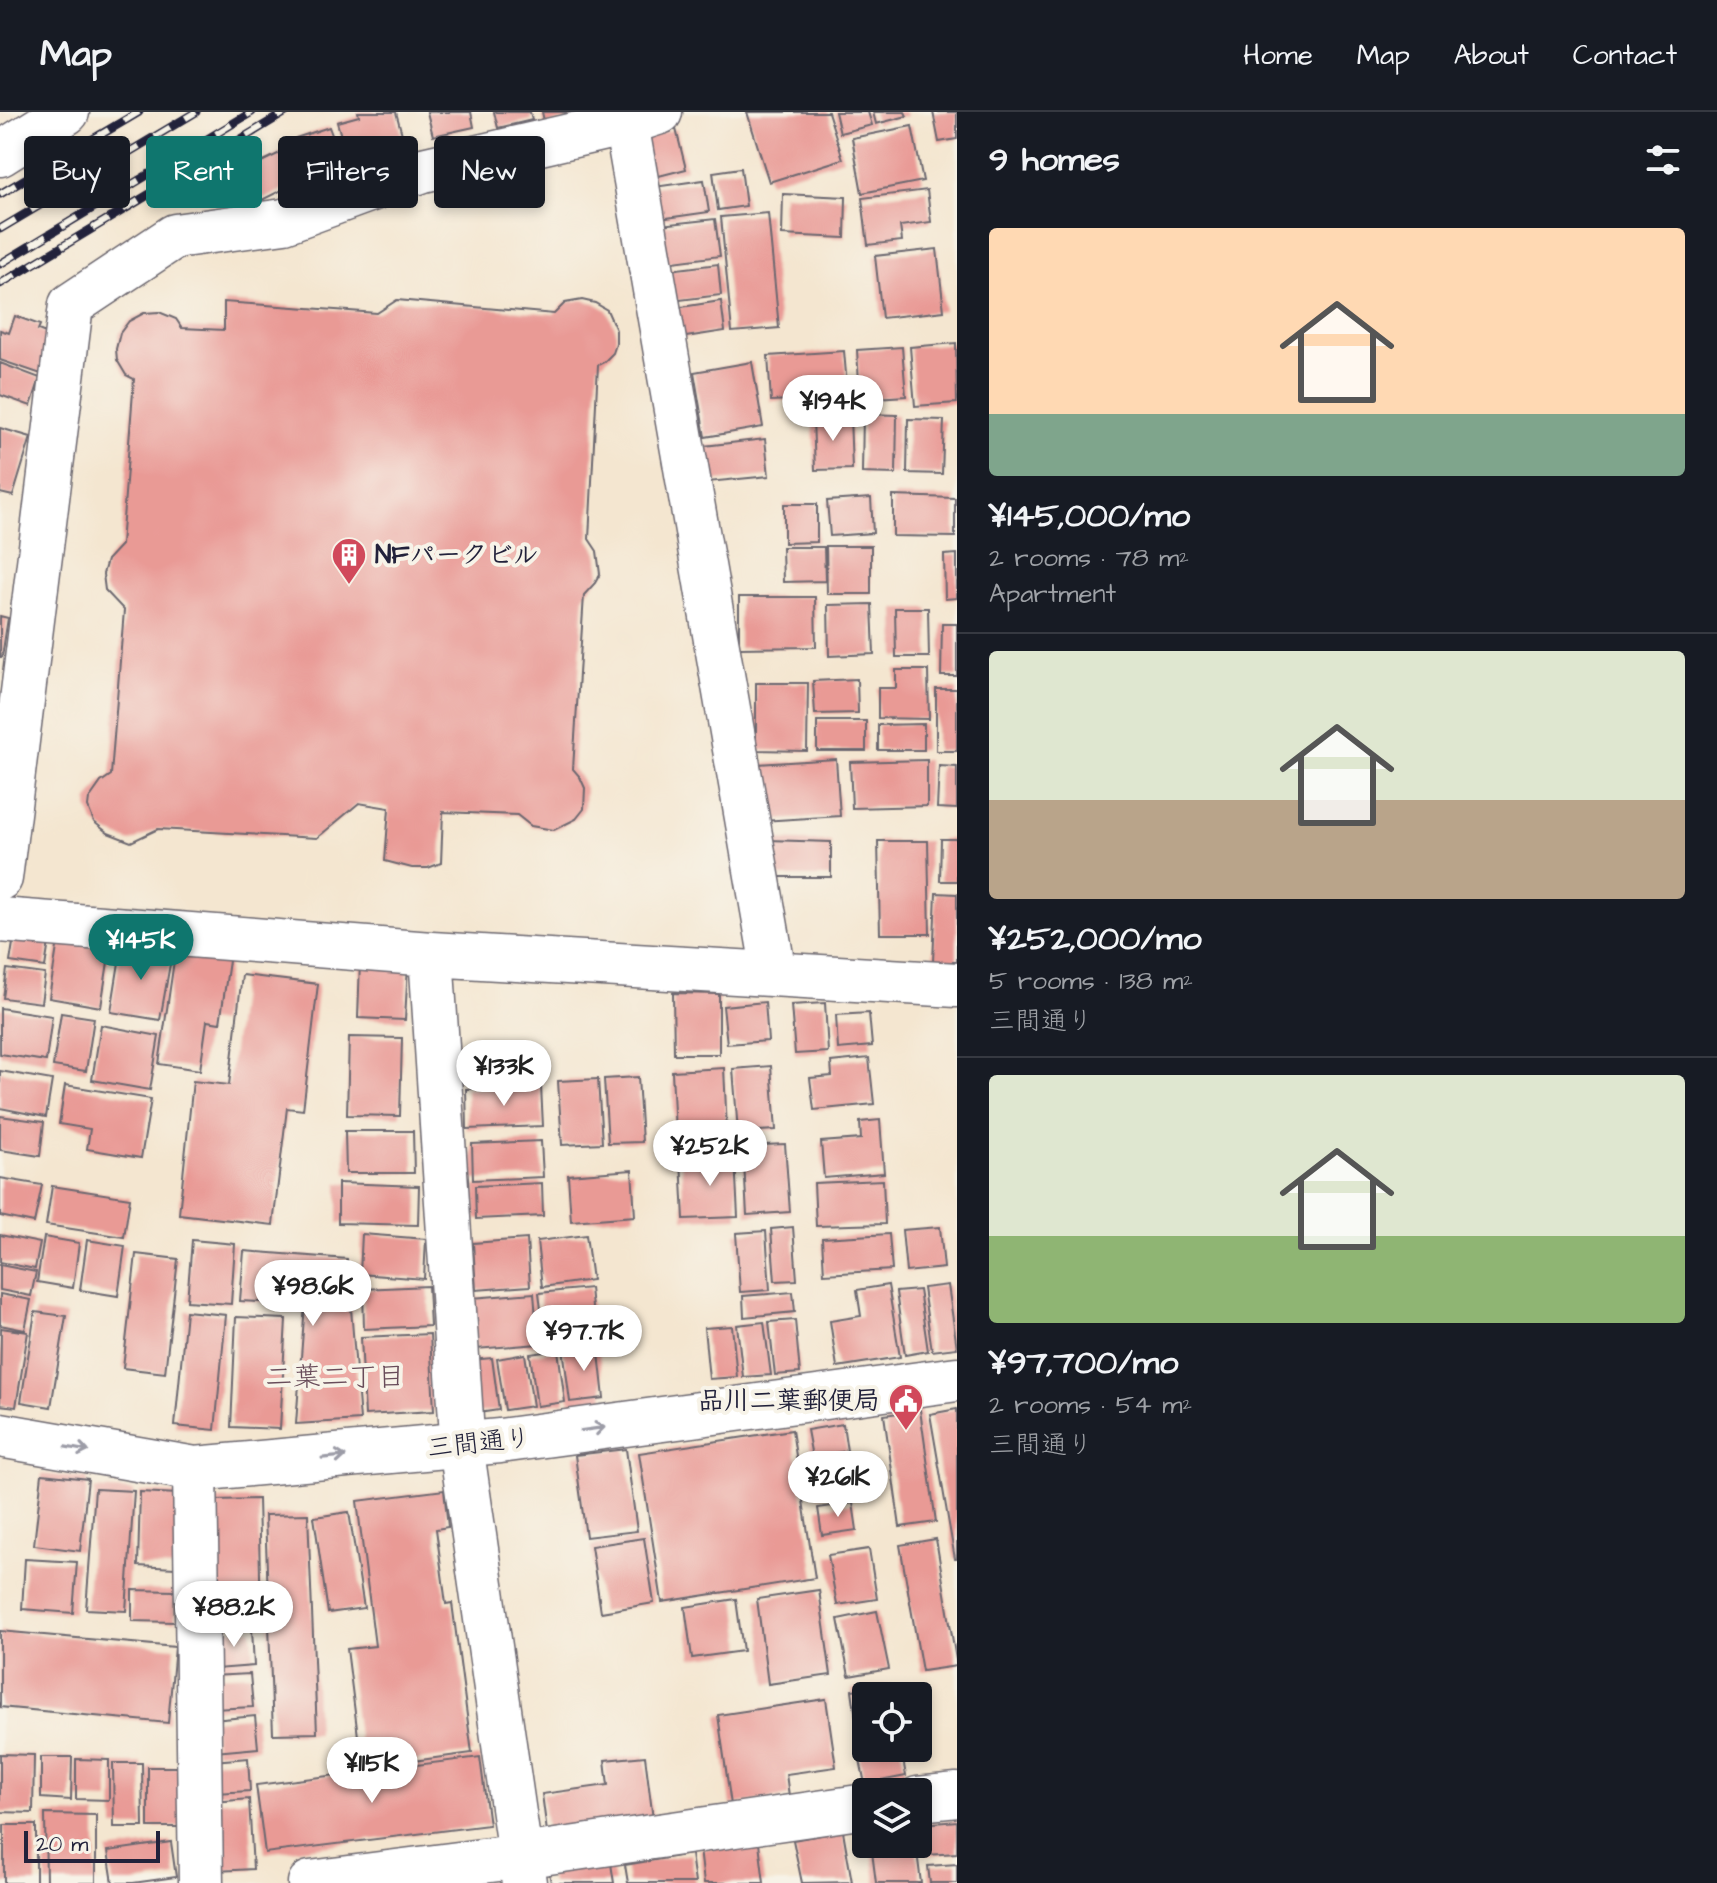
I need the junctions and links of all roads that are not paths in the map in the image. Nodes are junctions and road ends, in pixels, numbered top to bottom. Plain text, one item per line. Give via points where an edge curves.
1 (67, 112) edge
2 (643, 117) edge
3 (0, 154) edge
4 (0, 878) edge
5 (0, 920) edge
6 (431, 954) junction
7 (774, 973) junction
8 (957, 985) edge
9 (957, 1379) edge
10 (0, 1435) edge
11 (462, 1444) junction
12 (195, 1469) junction
13 (957, 1795) edge
14 (932, 1798) edge
15 (852, 1809) edge
16 (523, 1870) edge
17 (201, 1883) edge
18 (310, 1883) edge

1 - 3 street
2 - 4 street via 423,170 284,221 175,236 71,305
2 - 7 street
5 - 6 street
6 - 7 street
6 - 11 street
7 - 8 street
11 -> 9 street, 三間通り
10 -> 12 street, 三間通り
12 -> 11 street, 三間通り
11 - 16 street
12 - 17 street
13 - 14 street
15 - 16 street
16 - 18 street

